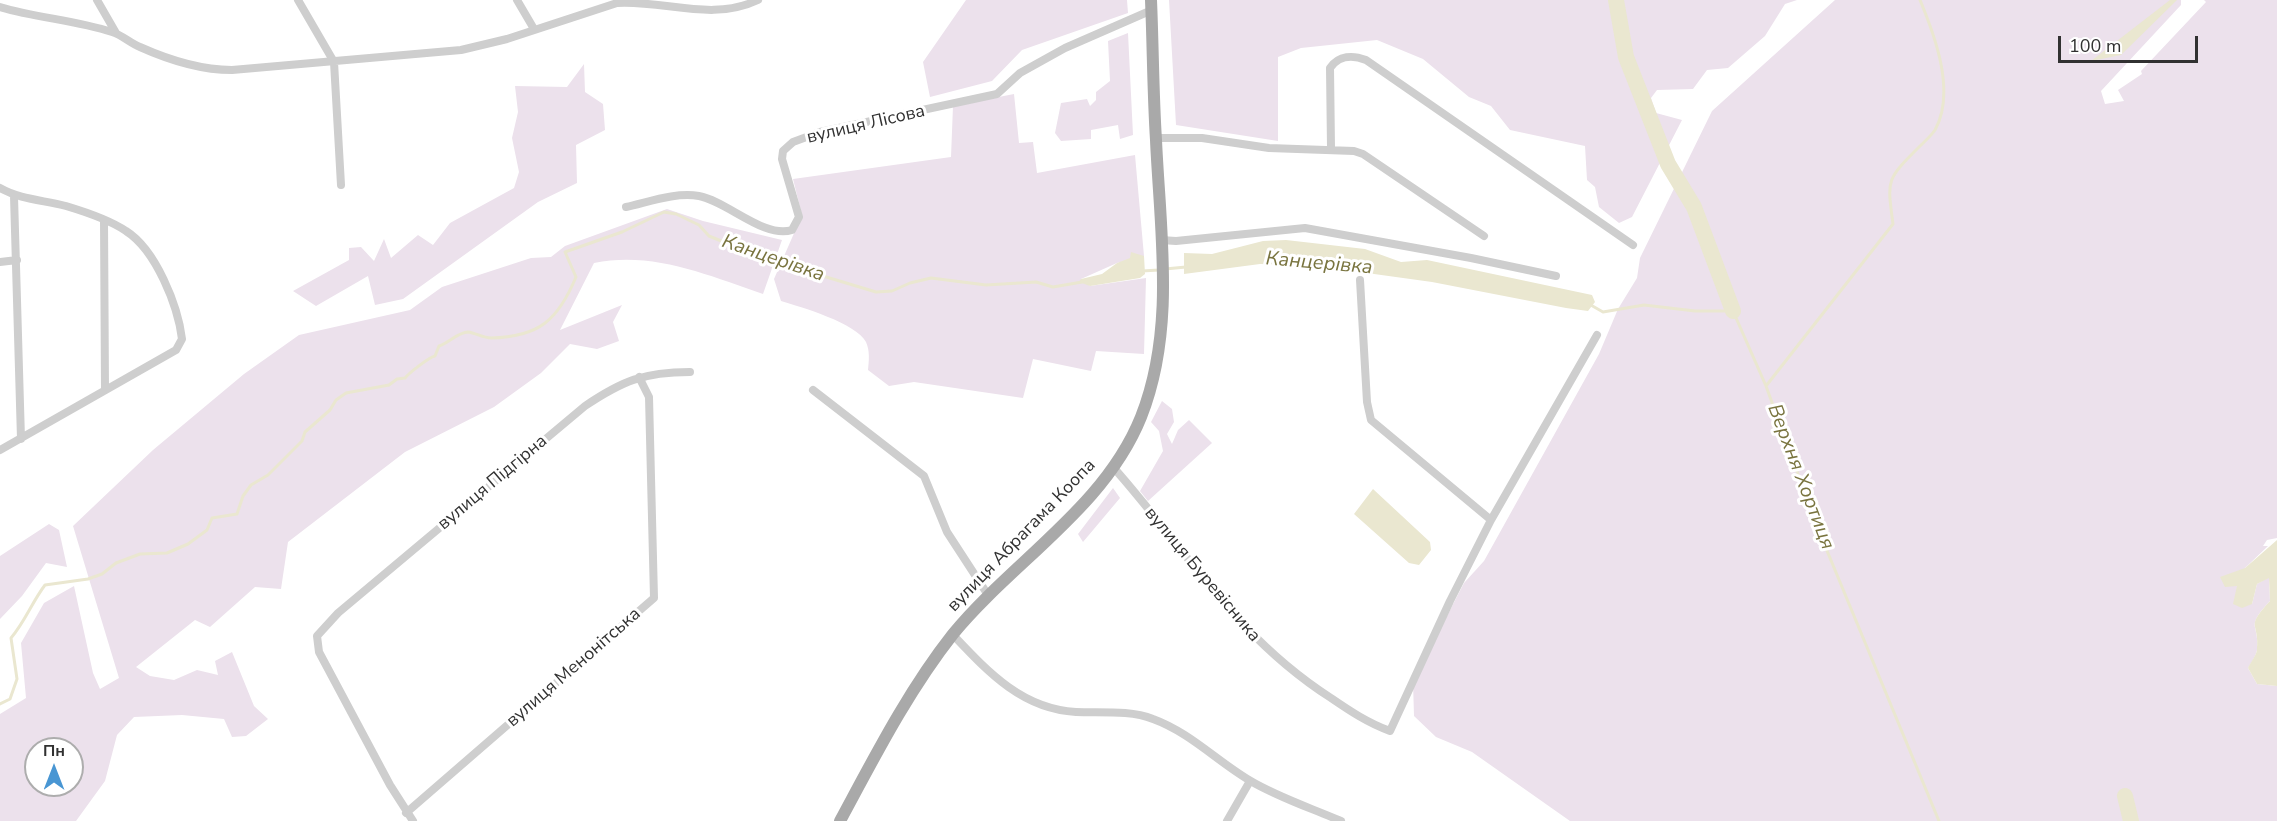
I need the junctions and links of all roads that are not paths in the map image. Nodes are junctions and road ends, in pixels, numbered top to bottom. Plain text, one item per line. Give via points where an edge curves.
1 (97, 0) edge
2 (298, 0) edge
3 (517, 0) edge
4 (683, 0) edge
5 (758, 0) edge
6 (1151, 5) edge
7 (0, 7) edge
8 (686, 9) junction
9 (534, 29) junction
10 (116, 33) junction
11 (334, 62) junction
12 (1156, 138) junction
13 (1331, 148) junction
14 (341, 185) dead end
15 (0, 188) edge
16 (14, 196) junction
17 (626, 207) dead end
18 (104, 220) junction
19 (1484, 237) dead end
20 (1161, 240) junction
21 (1633, 245) dead end
22 (17, 260) junction
23 (0, 262) edge
24 (1556, 276) dead end
25 (1360, 280) dead end
26 (1597, 335) dead end
27 (690, 372) dead end
28 (639, 377) junction
29 (105, 390) junction
30 (813, 390) dead end
31 (21, 439) junction
32 (0, 450) edge
33 (1113, 468) junction
34 (1491, 520) junction
35 (988, 595) junction
36 (953, 635) junction
37 (1250, 781) junction
38 (406, 813) junction
39 (413, 821) edge
40 (840, 821) edge
41 (1227, 821) edge
42 (1341, 821) edge

1 - 10 street
2 - 11 street
3 - 9 street
4 - 8 street
5 - 8 street via 716,11
6 - 12 main road, вулиця Абрагама Коопа
6 - 17 street, вулиця Лісова via 1020,73 997,94 820,132 793,142 783,151 782,159 799,217 792,230 776,232 701,197 685,194
7 - 10 street
8 - 9 street via 617,3
9 - 11 street via 461,50
10 - 11 street via 141,48 211,70
11 - 14 street
12 - 13 street
12 - 20 main road, вулиця Абрагама Коопа
13 - 19 street via 1363,154
13 - 21 street via 1330,68 1337,60 1357,57
15 - 16 street
16 - 18 street via 67,207
16 - 22 street
18 - 29 street
18 - 29 street via 126,231 146,251 174,301 182,339 176,350
20 - 24 street via 1305,228
20 - 33 main road, вулиця Абрагама Коопа via 1164,307 1156,367 1142,415
22 - 23 street
22 - 31 street
25 - 34 street via 1371,420
26 - 34 street
27 - 28 street, вулиця Підгірна
28 - 38 street, вулиця Менонітська via 649,397 654,598
28 - 38 street, вулиця Підгірна via 614,386 571,416 317,636 319,652
29 - 31 street
30 - 35 street via 924,476 947,532
31 - 32 street
33 - 34 street, вулиця Буревісника via 1216,597 1262,647 1314,688 1371,724 1390,731
33 - 35 main road, вулиця Абрагама Коопа via 1033,554
35 - 36 main road, вулиця Абрагама Коопа
36 - 37 street via 1015,693 1032,703 1056,711 1153,718
36 - 40 main road, вулиця Абрагама Коопа via 898,717
37 - 41 street
37 - 42 street
38 - 39 street

